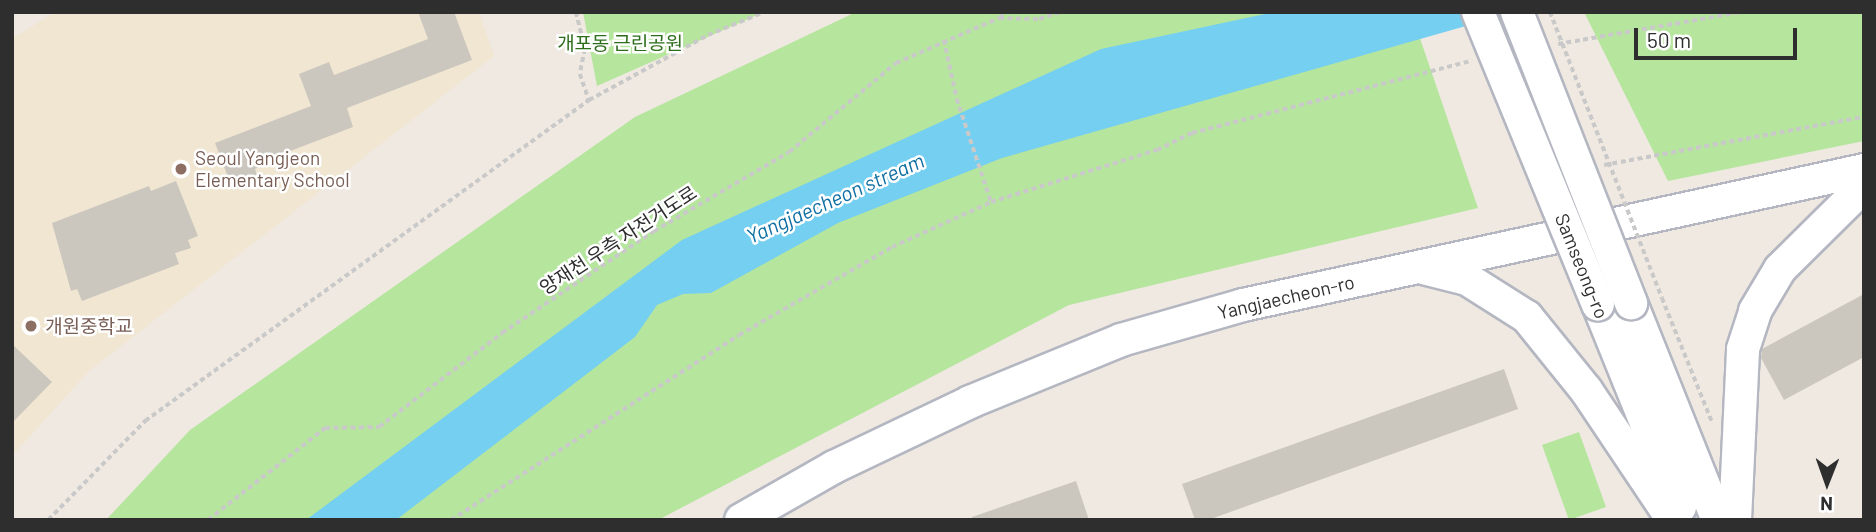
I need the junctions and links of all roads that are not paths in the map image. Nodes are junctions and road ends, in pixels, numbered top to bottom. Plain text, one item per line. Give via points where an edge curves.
1 (1478, 12) edge
2 (1517, 12) edge
3 (1864, 170) edge
4 (1864, 186) edge
5 (1415, 267) junction
6 (741, 520) edge
7 (1673, 520) edge
8 (1685, 520) edge
9 (1718, 520) edge
10 (1735, 520) edge

1 - 8 main road, Samseong-ro, bridge
2 - 9 main road, Samseong-ro, bridge via 1579,169 1646,300
3 - 5 main road, Yangjaecheon-ro
4 - 10 main road via 1780,269 1755,312 1743,349
5 - 6 main road, Yangjaecheon-ro via 1121,340 970,402 834,467
5 - 7 main road via 1468,279 1527,317 1586,390

